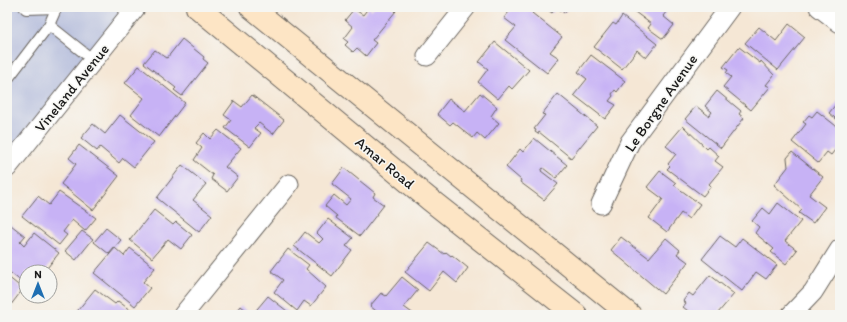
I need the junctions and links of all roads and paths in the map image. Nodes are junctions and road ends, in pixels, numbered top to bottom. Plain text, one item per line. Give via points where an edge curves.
1 (24, 7) edge
2 (57, 7) edge
3 (136, 7) edge
4 (197, 7) edge
5 (251, 7) edge
6 (466, 7) edge
7 (730, 7) edge
8 (820, 7) edge
9 (840, 23) edge
10 (49, 25) junction
11 (427, 56) dead end
12 (93, 60) junction
13 (7, 80) edge
14 (7, 168) edge
15 (289, 184) dead end
16 (601, 204) dead end
17 (840, 249) edge
18 (183, 315) edge
19 (576, 315) edge
20 (630, 315) edge
21 (790, 315) edge

1 - 2 lane
2 - 10 lane
3 - 12 street, Vineland Avenue
4 - 19 main road, Amar Road via 429,199
5 - 20 main road
6 - 11 street
7 - 16 street, Le Borgne Avenue via 630,142
8 - 9 street
10 - 12 lane
10 - 13 lane
12 - 14 street, Vineland Avenue
15 - 18 street
17 - 21 street via 813,292

